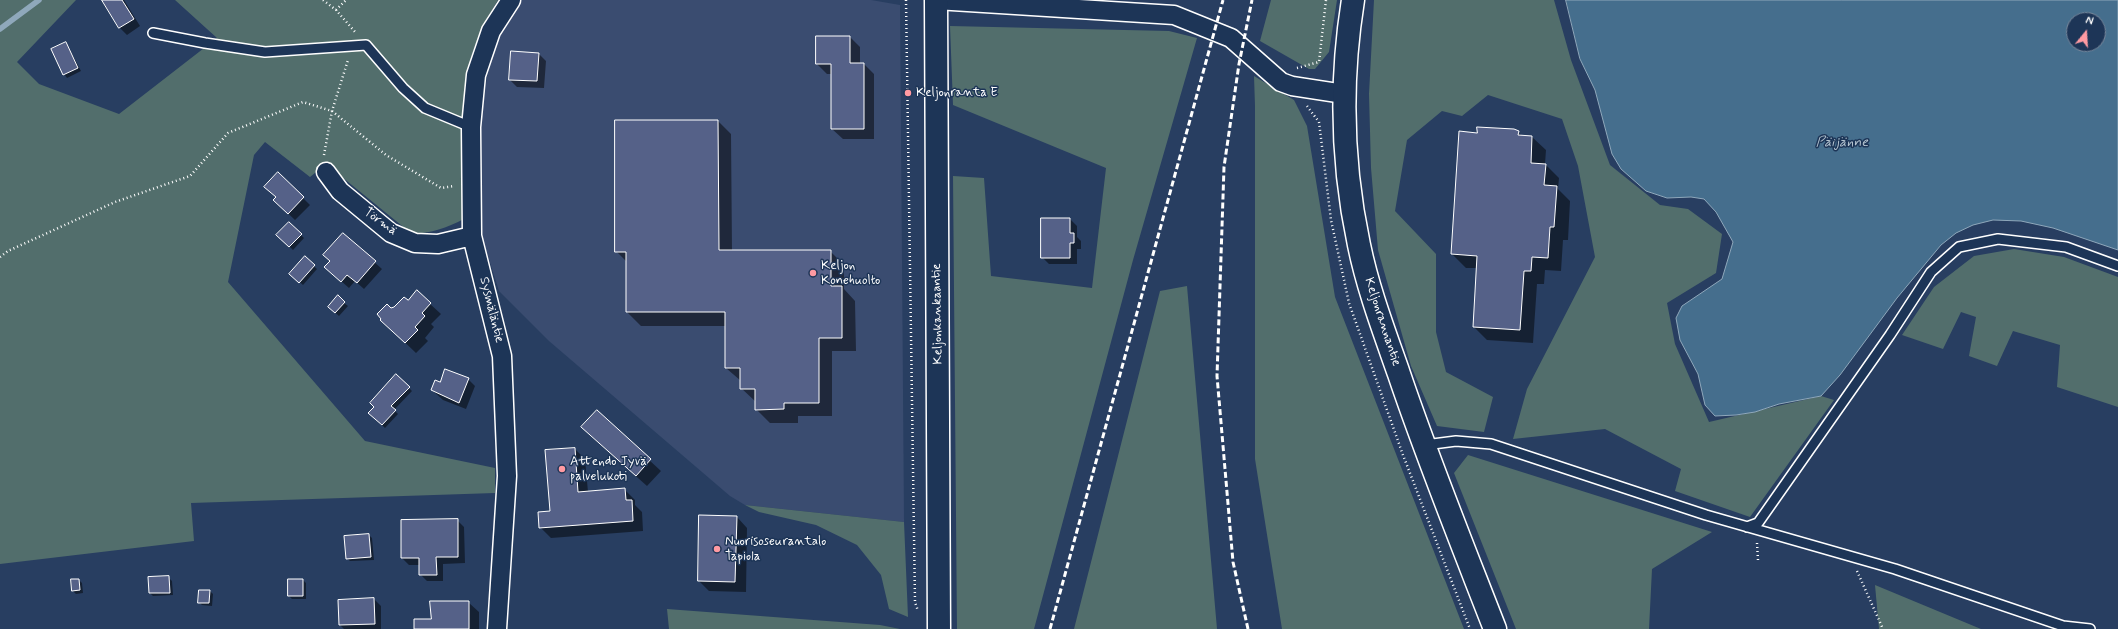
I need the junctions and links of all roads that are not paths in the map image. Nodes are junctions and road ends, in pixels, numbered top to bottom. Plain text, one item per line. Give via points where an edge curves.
1 (511, 0) edge
2 (936, 0) edge
3 (1353, 0) edge
4 (153, 33) dead end
5 (1344, 94) junction
6 (471, 127) junction
7 (326, 172) road end
8 (472, 236) junction
9 (2118, 266) edge
10 (1424, 446) junction
11 (1747, 527) junction
12 (497, 629) edge
13 (939, 629) edge
14 (1494, 629) edge
15 (2090, 629) edge

1 - 6 street, Sysmäläntie via 491,31 476,75
2 - 5 street via 1174,15 1231,38 1281,82
2 - 13 street, Keljonkankaantie
3 - 5 street, Keljonrannantie
4 - 6 lane via 265,52 366,45 403,88 425,108
5 - 10 street, Keljonrannantie via 1347,157 1359,245 1371,292
6 - 8 street, Sysmäläntie
7 - 8 street, Törmä via 340,191 392,233 423,244 438,244
8 - 12 street, Sysmäläntie via 502,356 507,476
9 - 11 lane via 2066,247 1998,239 1959,247 1931,272 1758,523
10 - 11 lane via 1456,441 1491,444
10 - 14 street, Keljonrannantie
11 - 15 lane via 1895,569 2063,626

